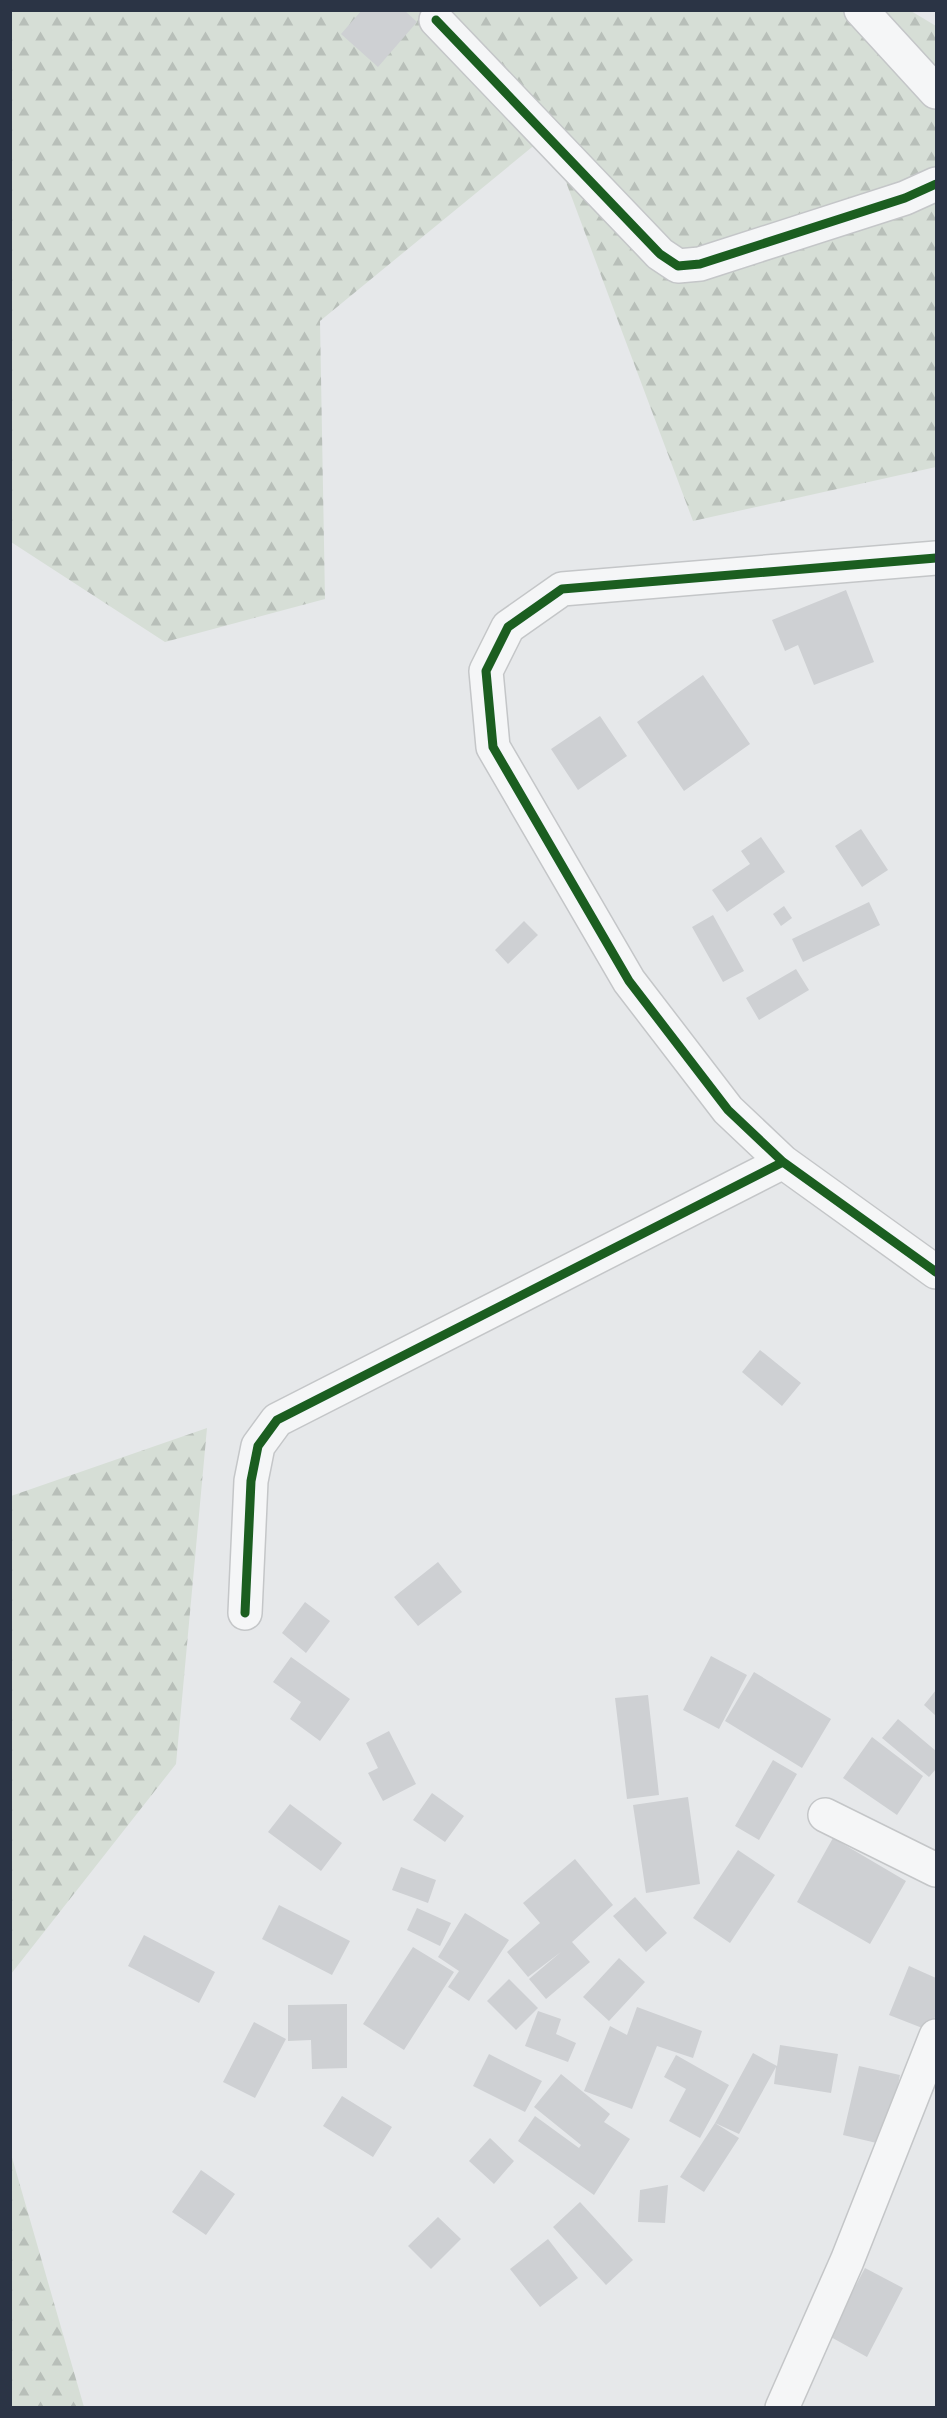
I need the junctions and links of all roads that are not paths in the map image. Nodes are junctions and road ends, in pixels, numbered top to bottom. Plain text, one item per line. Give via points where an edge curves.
1 (861, 10) edge
2 (436, 20) dead end
3 (936, 92) edge
4 (936, 184) edge
5 (936, 558) edge
6 (783, 1162) junction
7 (936, 1272) edge
8 (244, 1613) dead end
9 (825, 1815) dead end
10 (936, 1870) edge
11 (936, 2036) edge
12 (782, 2408) edge

1 - 3 street
2 - 4 street via 660,255 678,266 700,264
5 - 6 street via 562,588 508,627 486,671 493,747 576,893 630,981 728,1110
6 - 7 street
6 - 8 street via 278,1420 258,1446 251,1481
9 - 10 street
11 - 12 street via 847,2261

